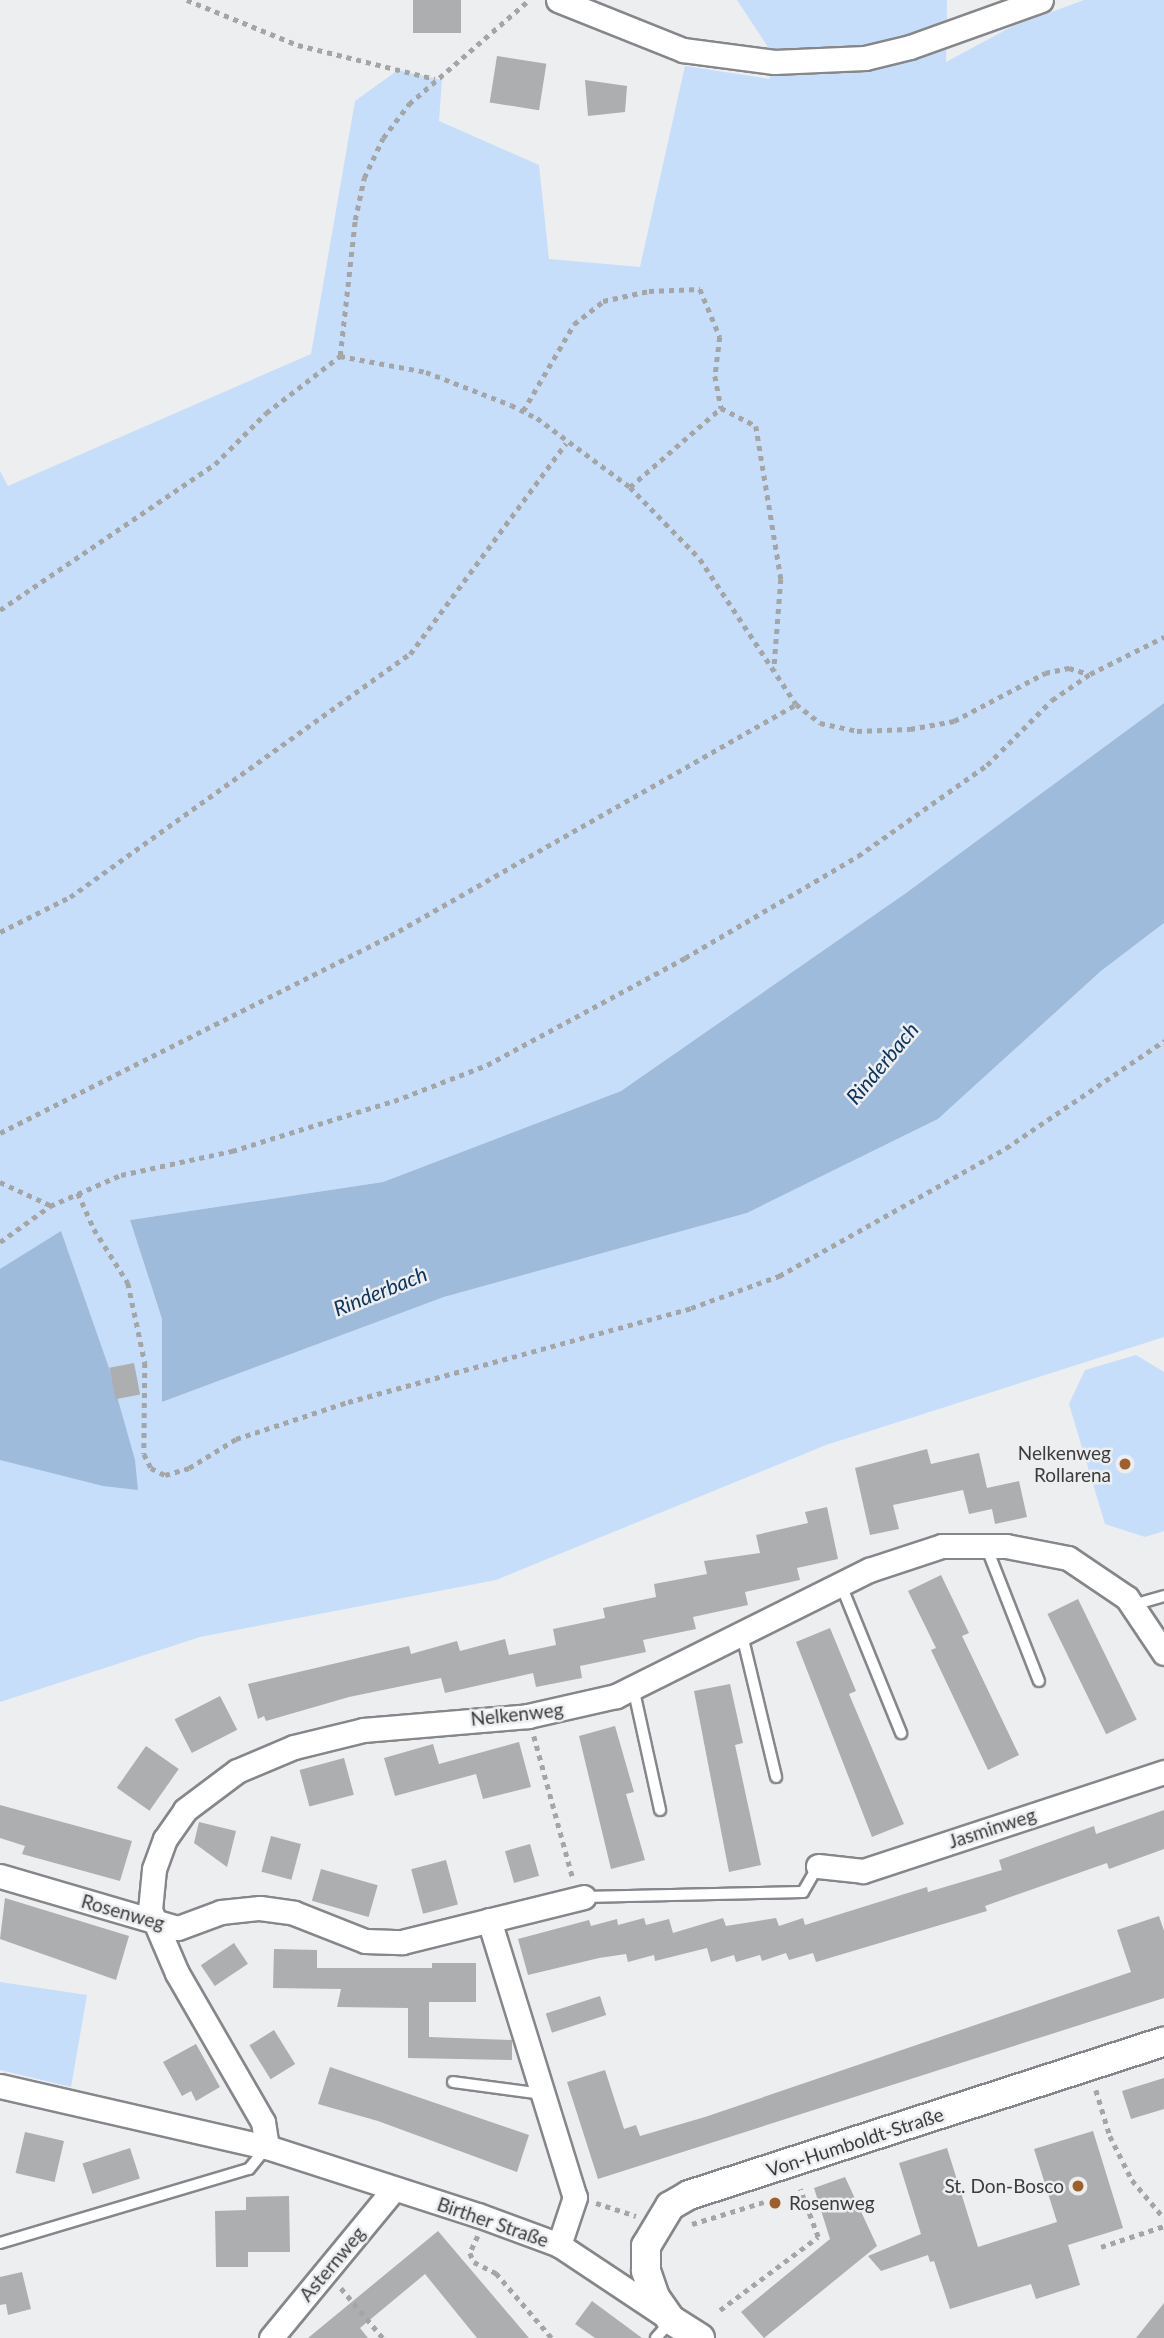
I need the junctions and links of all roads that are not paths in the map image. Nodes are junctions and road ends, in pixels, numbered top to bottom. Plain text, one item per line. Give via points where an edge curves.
1 (558, 0) edge
2 (1041, 0) edge
3 (985, 1544) junction
4 (841, 1585) junction
5 (1164, 1596) edge
6 (1133, 1605) junction
7 (742, 1635) junction
8 (1164, 1654) edge
9 (1039, 1681) dead end
10 (633, 1688) junction
11 (901, 1733) dead end
12 (1164, 1772) edge
13 (776, 1777) dead end
14 (660, 1810) dead end
15 (818, 1866) joint
16 (0, 1876) edge
17 (581, 1897) joint
18 (489, 1920) junction
19 (153, 1922) junction
20 (1164, 2042) edge
21 (453, 2082) dead end
22 (0, 2086) edge
23 (543, 2094) junction
24 (267, 2147) junction
25 (393, 2190) junction
26 (0, 2243) edge
27 (559, 2245) junction
28 (664, 2329) edge
29 (271, 2338) edge
30 (700, 2338) edge

1 - 2 street via 683,50 774,62 865,58 910,47
3 - 4 street, Nelkenweg via 942,1546 905,1555
3 - 6 street, Nelkenweg via 1068,1558 1108,1582
3 - 9 lane
4 - 7 street, Nelkenweg
4 - 11 lane
5 - 6 lane
6 - 8 street, Nelkenweg
7 - 10 street, Nelkenweg
7 - 13 lane
10 - 14 lane
10 - 19 street, Nelkenweg via 570,1709 528,1716 402,1725 324,1738 237,1771 185,1810 165,1839 150,1891
12 - 15 street, Jasminweg via 863,1871
15 - 17 lane via 803,1892
16 - 19 street, Rosenweg
17 - 18 street, Rosenweg
18 - 19 street, Rosenweg via 402,1942 365,1941 294,1913 260,1908 221,1912 178,1928
18 - 23 street
19 - 24 street, Nelkenweg via 177,1973 263,2122
20 - 28 street, Von-Humboldt-Straße via 688,2195 670,2206 646,2246 646,2271
21 - 23 lane
22 - 24 street, Birther Straße
23 - 27 street via 575,2197
24 - 25 street, Birther Straße
24 - 26 lane via 250,2169
25 - 27 street, Birther Straße
25 - 29 street, Asternweg
27 - 28 street, Birther Straße
28 - 30 street, Birther Straße

